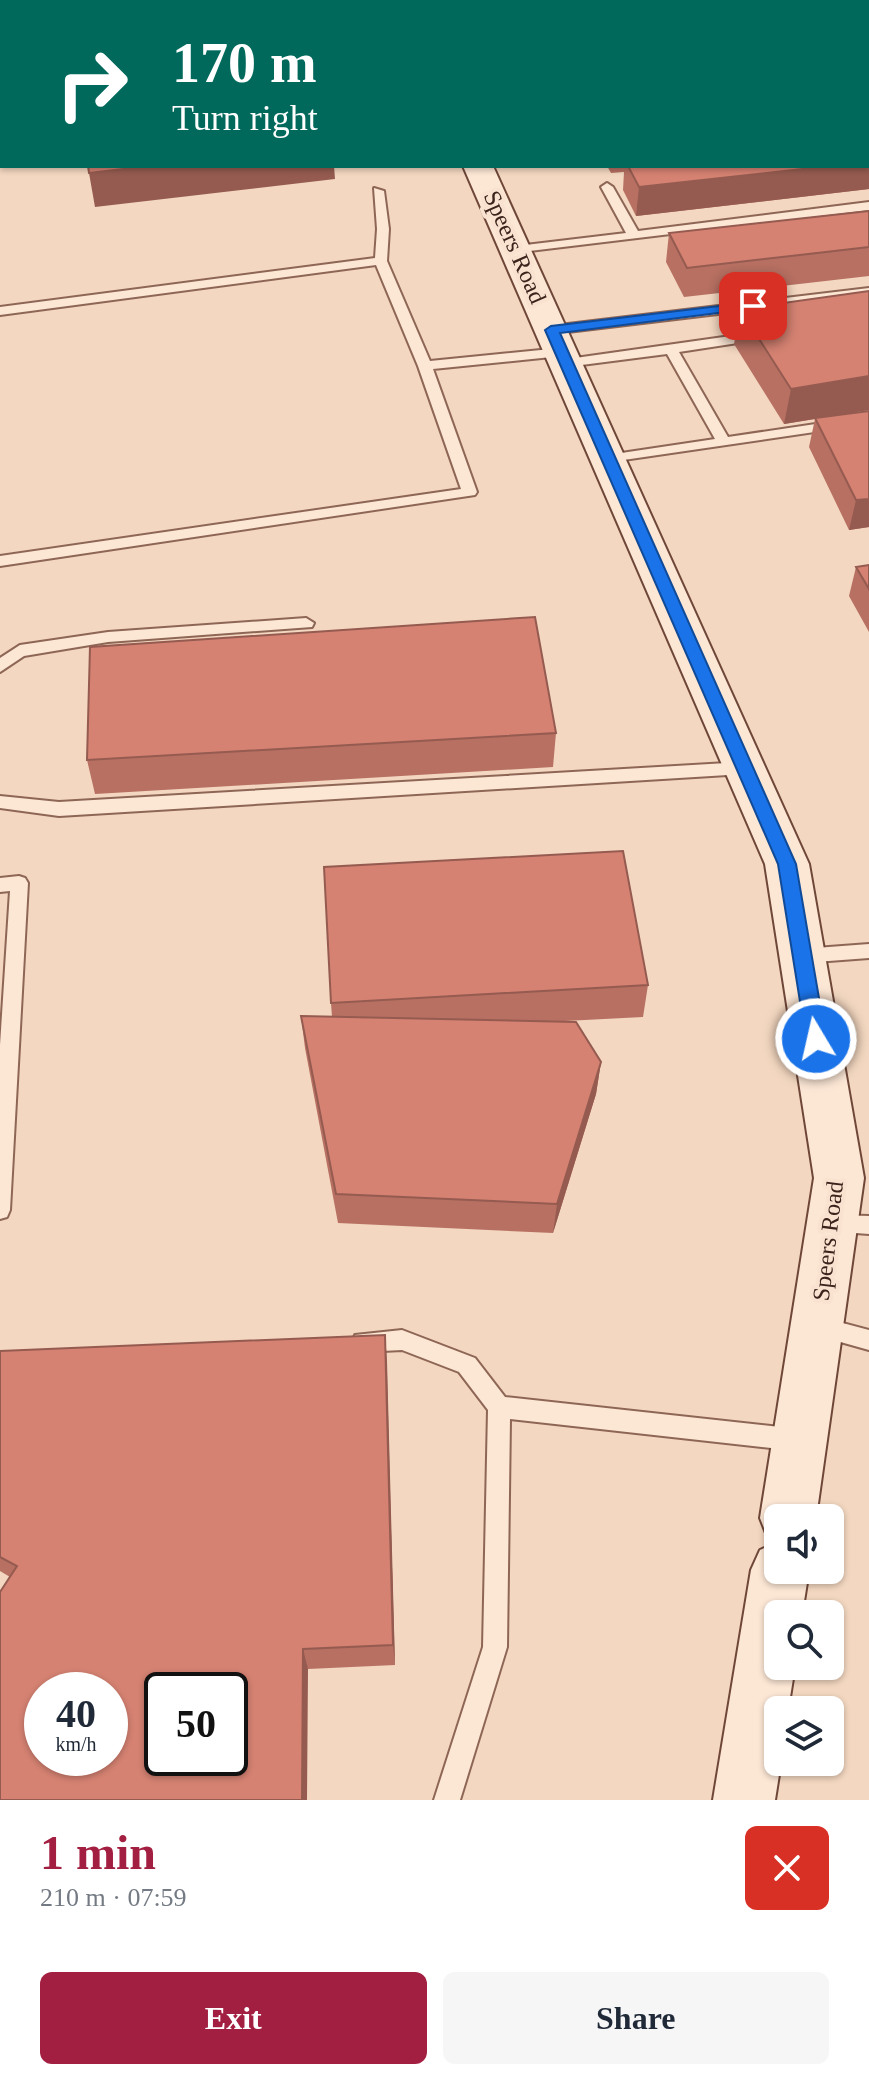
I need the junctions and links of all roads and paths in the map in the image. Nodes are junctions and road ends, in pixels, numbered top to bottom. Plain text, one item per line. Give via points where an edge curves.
1 (479, 168) edge
2 (607, 187) dead end
3 (378, 191) dead end
4 (869, 206) edge
5 (634, 236) junction
6 (517, 250) junction
7 (381, 262) junction
8 (869, 292) edge
9 (0, 311) edge
10 (778, 334) edge
11 (559, 348) junction
12 (671, 349) junction
13 (425, 366) junction
14 (869, 420) edge
15 (724, 443) junction
16 (608, 460) junction
17 (0, 561) edge
18 (306, 623) dead end
19 (0, 666) edge
20 (744, 768) junction
21 (0, 802) edge
22 (0, 885) edge
23 (869, 951) edge
24 (802, 956) junction
25 (0, 1210) edge
26 (851, 1225) edge
27 (817, 1327) junction
28 (869, 1340) edge
29 (340, 1343) edge
30 (499, 1407) junction
31 (801, 1440) junction
32 (790, 1504) edge
33 (778, 1584) edge
34 (447, 1800) edge
35 (744, 1800) edge

1 - 6 main road, Speers Road
2 - 5 lane
3 - 7 lane
4 - 5 lane
5 - 6 lane
6 - 11 main road, Speers Road
7 - 9 lane
7 - 13 lane
8 - 11 lane
10 - 12 lane
11 - 12 lane
11 - 13 lane
11 - 16 main road, Speers Road
12 - 15 lane
13 - 17 lane via 470,492
14 - 15 lane
15 - 16 lane
16 - 20 main road, Speers Road
18 - 19 lane via 108,637 20,651
20 - 21 lane via 59,809
20 - 24 main road, Speers Road via 787,864
22 - 25 lane via 19,883
23 - 24 lane
24 - 26 main road, Speers Road
26 - 27 main road, Speers Road
27 - 28 lane
27 - 31 main road, Speers Road
29 - 30 lane via 402,1340 467,1365
30 - 31 lane
30 - 34 lane via 495,1647
31 - 32 main road, Speers Road
33 - 35 main road

